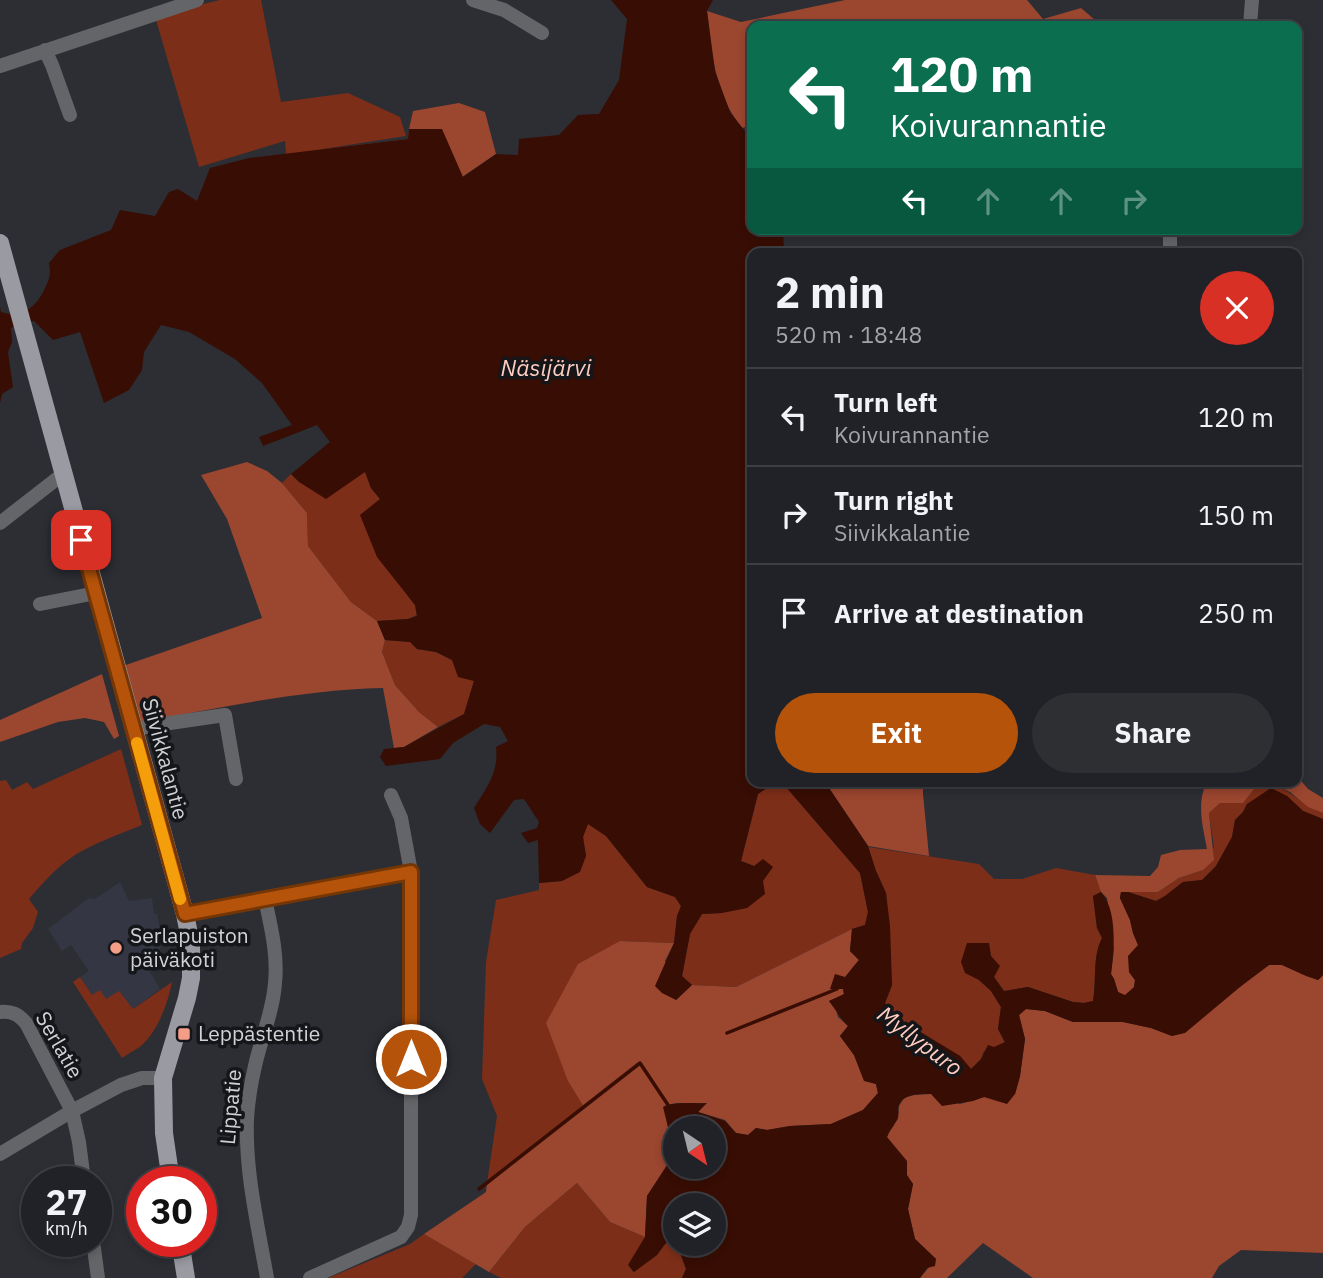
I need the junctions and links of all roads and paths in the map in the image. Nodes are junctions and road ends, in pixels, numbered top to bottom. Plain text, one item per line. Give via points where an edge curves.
1 (197, 0) edge
2 (472, 0) edge
3 (1252, 0) edge
4 (1250, 21) edge
5 (542, 33) dead end
6 (45, 50) junction
7 (0, 66) edge
8 (70, 115) dead end
9 (0, 243) edge
10 (63, 474) junction
11 (0, 523) edge
12 (96, 593) junction
13 (40, 604) dead end
14 (133, 730) junction
15 (236, 779) dead end
16 (391, 795) dead end
17 (411, 872) junction
18 (265, 899) junction
19 (185, 914) junction
20 (0, 1012) edge
21 (163, 1078) junction
22 (72, 1111) junction
23 (0, 1154) edge
24 (82, 1166) edge
25 (169, 1166) edge
26 (95, 1257) edge
27 (183, 1257) edge
28 (98, 1278) edge
29 (186, 1278) edge
30 (267, 1278) edge
31 (310, 1278) edge

1 - 6 street
2 - 5 street via 504,10
3 - 4 street
6 - 7 street
6 - 8 street
9 - 10 main road, Siivikkalantie
10 - 11 street
10 - 12 main road, Siivikkalantie
12 - 13 street
12 - 14 main road, Siivikkalantie
14 - 15 street via 225,715
14 - 19 main road, Siivikkalantie
16 - 17 street via 401,818
17 - 18 street
17 - 31 street via 411,1215 401,1237
18 - 19 street
18 - 30 street, Lippatie via 276,964 275,986 254,1067 247,1147
19 - 21 main road, Siivikkalantie via 191,978
20 - 22 street, Serlatie via 20,1016 26,1023
21 - 22 street via 131,1081
21 - 25 main road, Siivikkalantie
22 - 23 street
22 - 24 street, Serlatie
26 - 28 street
27 - 29 main road

